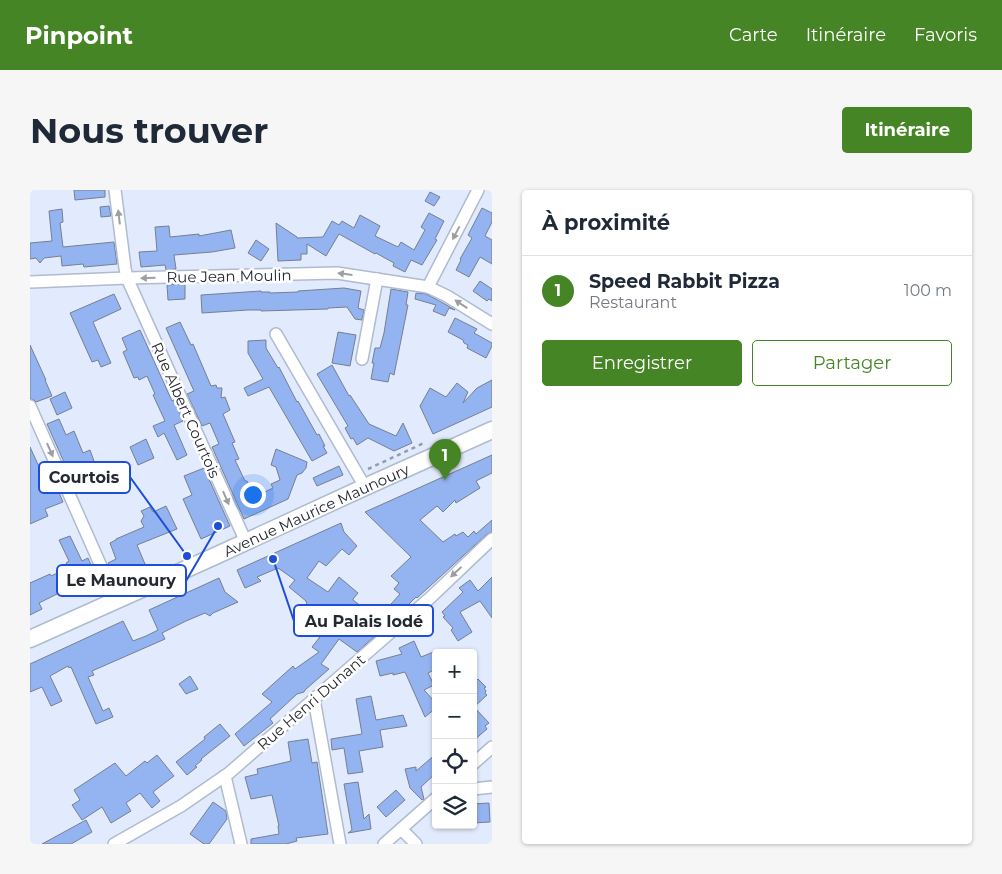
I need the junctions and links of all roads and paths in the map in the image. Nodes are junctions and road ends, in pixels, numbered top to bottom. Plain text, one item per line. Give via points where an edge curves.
1 (116, 190) edge
2 (478, 190) edge
3 (128, 278) junction
4 (377, 278) junction
5 (30, 282) edge
6 (428, 287) junction
7 (492, 324) edge
8 (276, 334) dead end
9 (362, 360) dead end
10 (30, 406) edge
11 (492, 430) edge
12 (365, 487) junction
13 (492, 539) edge
14 (246, 542) junction
15 (116, 600) junction
16 (30, 639) edge
17 (314, 699) junction
18 (492, 746) edge
19 (477, 760) edge
20 (225, 776) junction
21 (492, 787) edge
22 (477, 789) edge
23 (432, 802) edge
24 (401, 829) junction
25 (114, 844) edge
26 (241, 844) edge
27 (340, 844) edge
28 (384, 844) edge
29 (416, 844) edge

3 -> 1 street, Rue Albert Courtois
2 -> 6 street
4 -> 3 street, Rue Jean Moulin via 337,273
3 - 5 street, Rue Jean Moulin
3 -> 14 street, Rue Albert Courtois
4 - 6 street, Rue Jean Moulin
4 - 9 street
7 -> 6 street, Rue Jean Moulin
8 - 12 street
10 -> 15 street
11 - 12 main road, Avenue Maurice Maunoury
12 - 14 main road, Avenue Maurice Maunoury
13 -> 17 street, Rue Henri Dunant
14 - 15 main road, Avenue Maurice Maunoury
15 - 16 main road, Avenue Maurice Maunoury
17 - 20 street, Rue Henri Dunant
17 - 27 street
18 - 19 street
20 - 25 street, Rue Henri Dunant via 181,806
20 - 26 street
21 - 22 street
23 - 24 street
24 - 28 street
24 - 29 street

